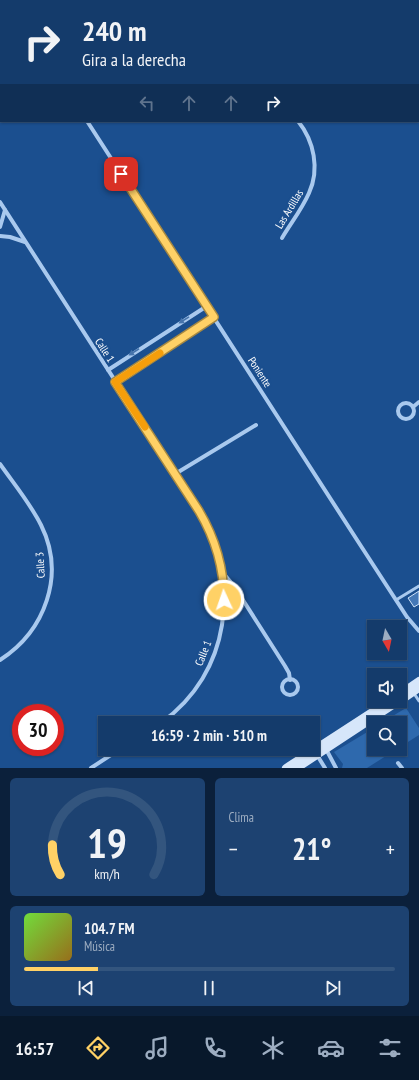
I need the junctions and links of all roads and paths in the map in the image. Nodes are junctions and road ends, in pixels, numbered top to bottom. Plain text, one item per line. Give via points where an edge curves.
1 (88, 122) edge
2 (299, 122) edge
3 (0, 202) edge
4 (5, 210) junction
5 (0, 227) edge
6 (0, 236) edge
7 (282, 238) dead end
8 (26, 242) junction
9 (207, 306) junction
10 (214, 317) junction
11 (108, 370) junction
12 (115, 382) junction
13 (419, 402) edge
14 (413, 407) dead end
15 (256, 425) dead end
16 (0, 464) edge
17 (175, 474) junction
18 (223, 573) junction
19 (419, 586) edge
20 (396, 600) junction
21 (419, 631) edge
22 (0, 660) edge
23 (290, 680) dead end
24 (419, 681) edge
25 (414, 689) edge
26 (419, 701) edge
27 (379, 708) edge
28 (389, 708) edge
29 (169, 716) edge
30 (326, 749) junction
31 (320, 753) edge
32 (109, 756) edge
33 (315, 756) edge
34 (318, 756) edge
35 (398, 763) dead end
36 (302, 764) edge
37 (91, 768) edge
38 (286, 768) edge
39 (325, 768) edge
40 (336, 768) edge
41 (402, 768) edge

1 - 9 street, Poniente
2 - 7 street, Las Ardillas via 311,143 314,175 307,198
3 - 4 street, Calle 1
4 - 5 street
4 - 8 street, Calle 1
6 - 8 street
8 - 11 street, Calle 1
9 - 10 street, Poniente
9 -> 11 street
10 - 12 street
10 - 20 street, Poniente
11 - 12 street, Calle 1
12 - 17 street, Calle 1
13 - 14 street
15 - 17 street
16 - 22 street, Calle 3 via 41,526 49,548 51,572 47,601 37,623 23,642
17 - 18 street, Calle 1 via 208,528
18 - 23 street, Calle 1 via 285,666
18 - 29 street, Calle 1 via 223,618 212,657 191,694
19 - 20 lane
20 - 21 street, Poniente
24 - 25 street
25 - 26 lane
27 - 36 street
28 - 30 street
30 - 31 street
30 - 40 street
32 - 37 street
33 - 36 street
34 - 39 street
35 - 41 street
36 - 38 street

